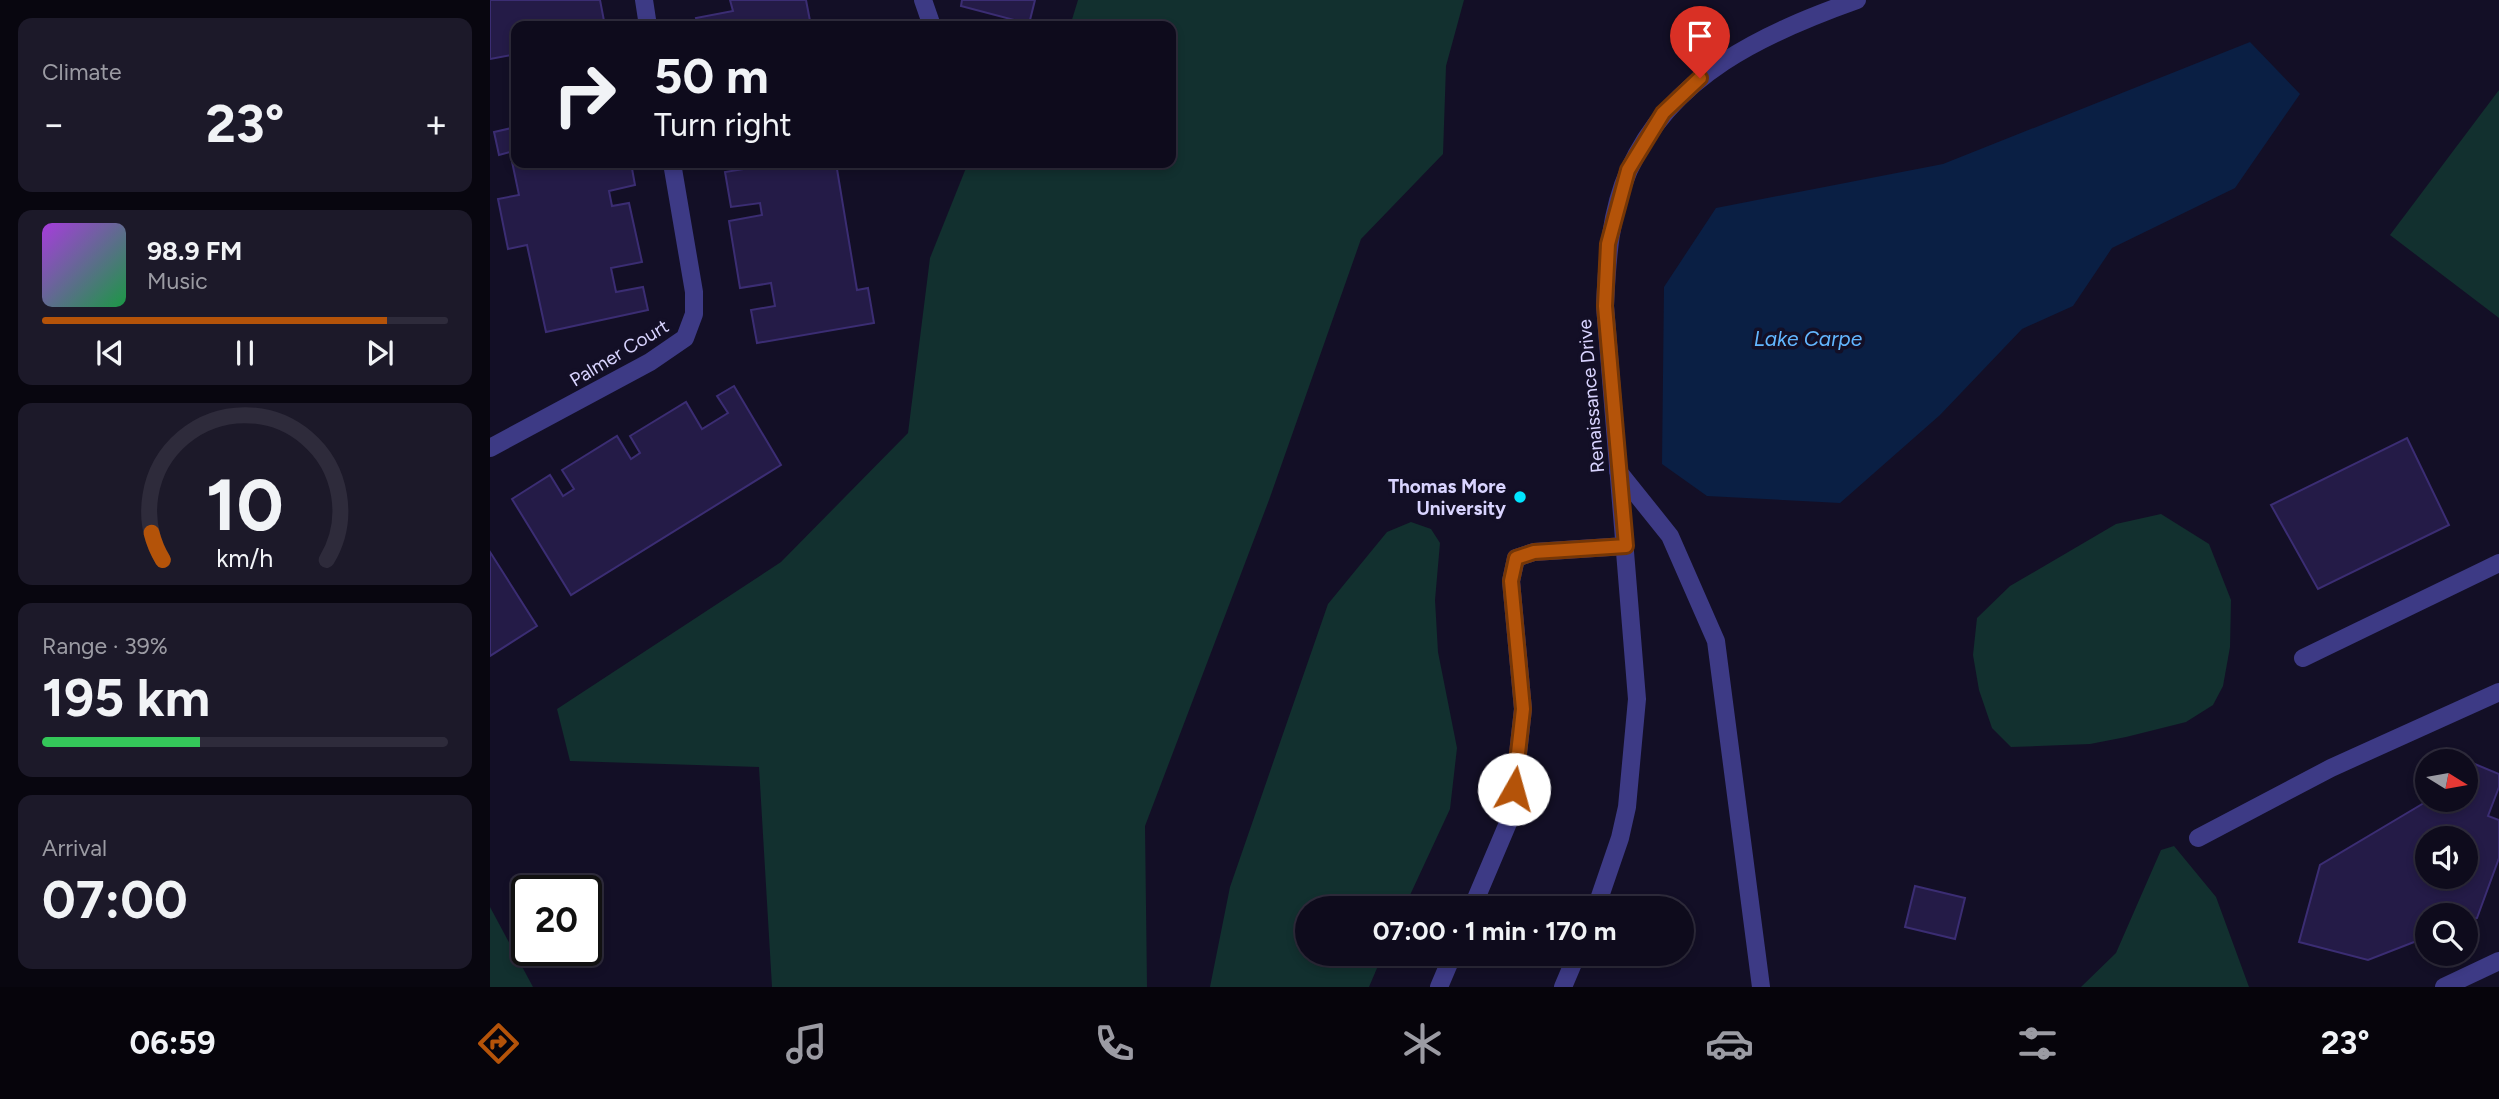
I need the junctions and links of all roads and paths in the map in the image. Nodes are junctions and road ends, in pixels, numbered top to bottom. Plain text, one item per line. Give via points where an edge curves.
1 (643, 0) edge
2 (923, 0) edge
3 (1857, 0) edge
4 (647, 21) edge
5 (930, 21) edge
6 (673, 168) edge
7 (490, 448) edge
8 (1618, 471) junction
9 (1626, 546) junction
10 (2499, 563) edge
11 (2303, 658) dead end
12 (2499, 692) edge
13 (2197, 838) dead end
14 (1477, 896) edge
15 (1600, 896) edge
16 (2499, 961) edge
17 (1448, 966) edge
18 (1572, 966) edge
19 (1439, 987) edge
20 (1563, 987) edge
21 (1761, 987) edge
22 (2444, 987) edge

1 - 4 street
2 - 5 street
3 - 8 street, Renaissance Drive via 1746,47 1713,67 1663,113 1628,170 1608,244 1605,306
6 - 7 street, Palmer Court via 694,292 694,314 685,338 650,362
8 - 9 street, Renaissance Drive
8 - 21 street via 1670,536 1716,641
9 - 14 street via 1534,552 1516,558 1511,581 1523,709 1511,816
9 - 15 street, Renaissance Drive via 1636,699 1627,807
10 - 11 street
12 - 13 street via 2331,768
16 - 22 street
17 - 19 street
18 - 20 street

